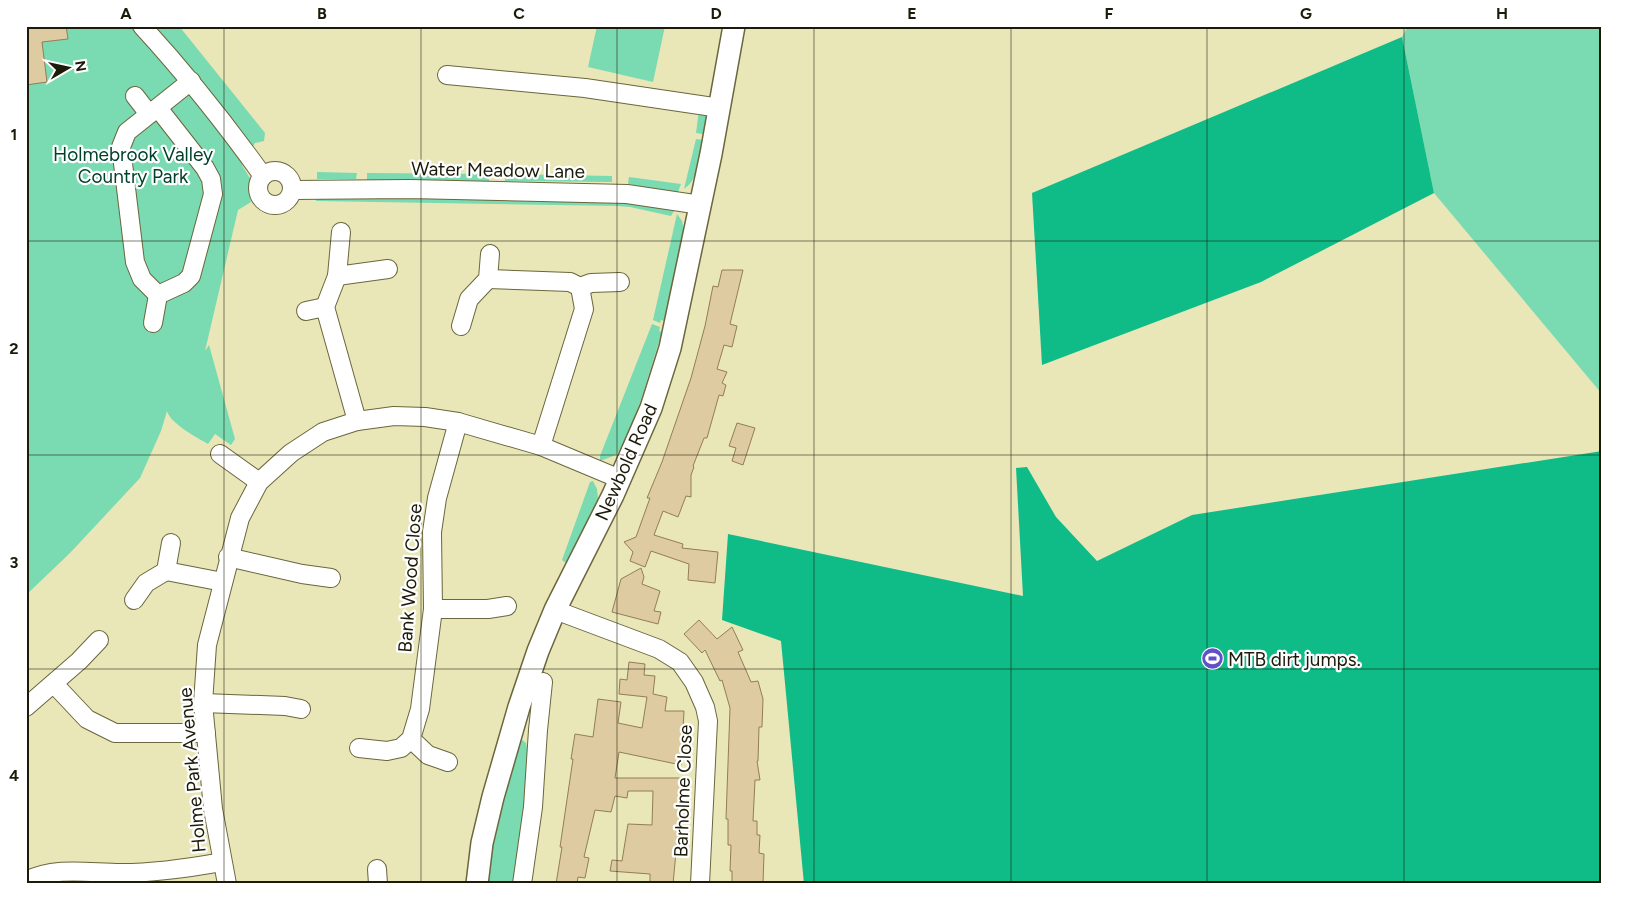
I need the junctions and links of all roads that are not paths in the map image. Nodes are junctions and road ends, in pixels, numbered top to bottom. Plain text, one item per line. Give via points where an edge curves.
1 (142, 26) edge
2 (734, 26) edge
3 (447, 75) dead end
4 (191, 81) junction
5 (135, 96) dead end
6 (720, 108) junction
7 (154, 111) junction
8 (263, 176) junction
9 (293, 190) junction
10 (701, 205) junction
11 (341, 232) dead end
12 (490, 254) dead end
13 (388, 269) dead end
14 (337, 276) junction
15 (488, 279) junction
16 (620, 282) dead end
17 (580, 287) junction
18 (158, 295) junction
19 (325, 307) junction
20 (306, 311) dead end
21 (153, 323) dead end
22 (461, 326) dead end
23 (357, 421) junction
24 (458, 422) junction
25 (541, 446) junction
26 (220, 454) dead end
27 (620, 479) junction
28 (259, 482) junction
29 (171, 543) dead end
30 (228, 557) junction
31 (166, 571) junction
32 (331, 578) dead end
33 (222, 582) junction
34 (134, 600) dead end
35 (507, 606) dead end
36 (433, 609) junction
37 (555, 610) junction
38 (99, 640) dead end
39 (543, 682) dead end
40 (54, 684) junction
41 (203, 703) junction
42 (26, 707) edge
43 (301, 709) dead end
44 (513, 725) junction
45 (538, 730) junction
46 (206, 733) junction
47 (411, 739) junction
48 (359, 748) dead end
49 (448, 762) dead end
50 (222, 862) junction
51 (26, 881) edge
52 (227, 884) edge
53 (477, 884) edge
54 (522, 884) edge
55 (700, 884) edge

1 - 4 street
2 - 6 main road, Newbold Road
3 - 6 street via 585,88
4 - 7 street
4 - 8 street
5 - 7 street
6 - 10 main road, Newbold Road
7 - 18 street via 127,132 121,152 136,262 142,279
7 - 18 street via 205,168 213,194 190,276 184,283
8 - 9 street via 274,171 287,176
8 - 9 street via 258,191 266,204 275,206 288,201
9 - 10 street, Water Meadow Lane via 627,194
10 - 27 main road, Newbold Road via 670,348 651,408
11 - 14 street
12 - 15 street
13 - 14 street
14 - 19 street
15 - 17 street via 570,282
15 - 22 street via 469,299
16 - 17 street via 591,283
17 - 25 street via 584,310
18 - 21 street
19 - 20 street
19 - 23 street
23 - 24 street, Holme Park Avenue via 394,416
23 - 28 street, Holme Park Avenue via 322,432 291,453
24 - 25 street, Holme Park Avenue
24 - 36 street, Bank Wood Close via 436,498 432,532
25 - 27 street, Holme Park Avenue
26 - 28 street
27 - 37 main road, Newbold Road
28 - 30 street, Holme Park Avenue via 240,518
29 - 31 street
30 - 32 street
30 - 33 street, Holme Park Avenue
31 - 33 street
31 - 34 street via 146,583
33 - 41 street, Holme Park Avenue via 207,646
35 - 36 street
36 - 47 street, Bank Wood Close via 420,709
37 - 44 main road, Newbold Road
37 - 55 street, Barholme Close via 659,649 680,662 694,682 708,721
38 - 40 street
39 - 45 street
40 - 42 street
40 - 46 street via 88,719 115,733
41 - 43 street via 258,714 285,706
41 - 46 street, Holme Park Avenue
44 - 45 street
44 - 53 main road, Newbold Road via 492,797
45 - 54 street via 533,807
46 - 50 street, Holme Park Avenue via 213,810
47 - 48 street via 401,748 387,751
47 - 49 street via 428,755
50 - 51 street via 182,869 122,873 68,871 39,874
50 - 52 street, Holme Park Avenue

